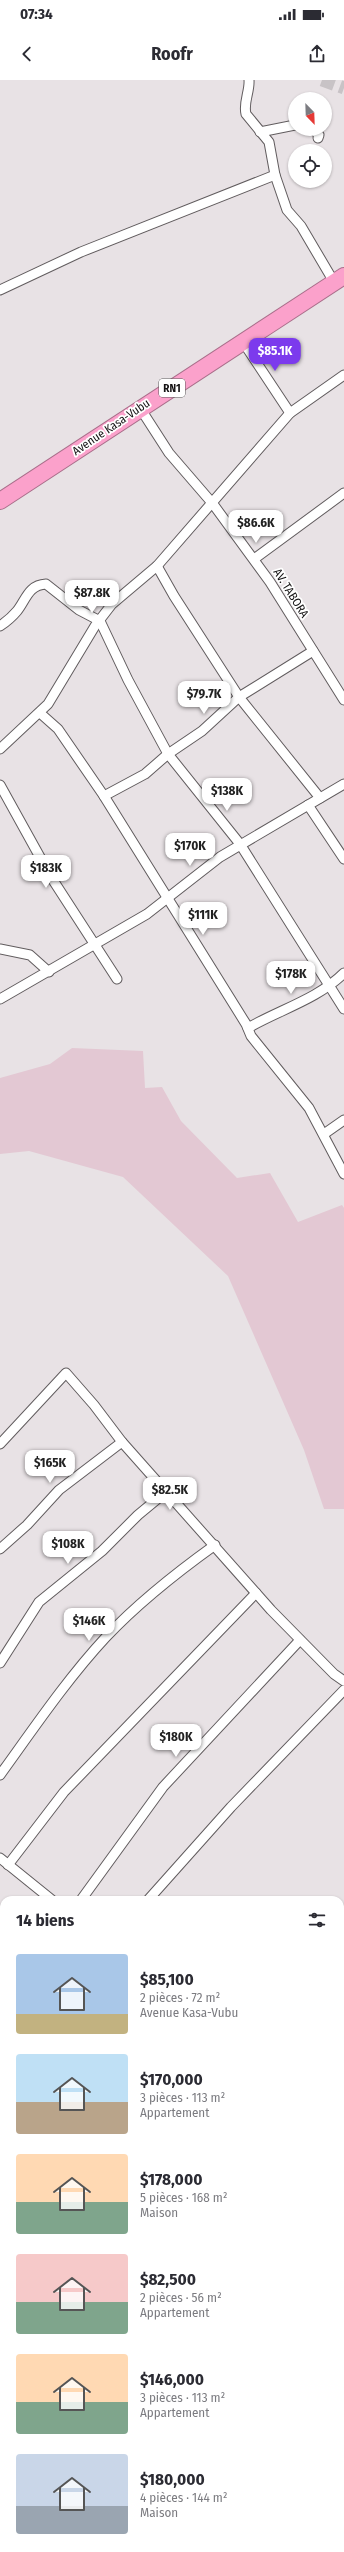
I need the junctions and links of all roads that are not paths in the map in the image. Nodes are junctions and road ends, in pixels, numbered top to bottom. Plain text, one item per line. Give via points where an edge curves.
1 (249, 80) edge
2 (288, 126) edge
3 (260, 132) junction
4 (275, 175) junction
5 (339, 279) edge
6 (0, 290) edge
7 (243, 342) junction
8 (344, 375) edge
9 (140, 408) junction
10 (290, 413) junction
11 (344, 494) edge
12 (0, 501) edge
13 (213, 504) junction
14 (254, 559) junction
15 (157, 566) junction
16 (100, 621) junction
17 (0, 626) edge
18 (313, 651) junction
19 (239, 697) junction
20 (344, 700) edge
21 (40, 713) junction
22 (0, 749) edge
23 (168, 754) junction
24 (344, 784) edge
25 (0, 785) edge
26 (104, 796) junction
27 (320, 798) junction
28 (308, 805) junction
29 (240, 844) junction
30 (344, 859) edge
31 (168, 899) junction
32 (94, 944) junction
33 (0, 949) edge
34 (49, 972) junction
35 (344, 973) edge
36 (116, 979) dead end
37 (329, 985) junction
38 (0, 999) edge
39 (344, 1009) edge
40 (248, 1028) junction
41 (344, 1120) edge
42 (324, 1134) junction
43 (344, 1174) edge
44 (122, 1442) junction
45 (0, 1444) edge
46 (167, 1492) junction
47 (215, 1545) junction
48 (0, 1549) edge
49 (256, 1593) junction
50 (300, 1640) junction
51 (0, 1663) edge
52 (344, 1681) edge
53 (344, 1690) edge
54 (0, 1775) edge
55 (0, 1858) edge
56 (8, 1864) junction
57 (45, 1896) edge
58 (84, 1896) edge
59 (152, 1896) edge

1 - 3 street via 250,90 244,109
2 - 3 street
3 - 4 street via 269,142
4 - 5 street via 287,210
4 - 6 street via 81,252
5 - 7 highway, Avenue Kasa-Vubu / RN1
7 - 9 highway, Avenue Kasa-Vubu / RN1
7 - 10 street
8 - 10 street
9 - 12 highway, Avenue Kasa-Vubu / RN1
9 - 13 street, AV. TABORA via 169,453
10 - 13 street
11 - 14 street
13 - 14 street, AV. TABORA
13 - 15 street via 202,513
14 - 18 street, AV. TABORA
15 - 16 street via 116,600
15 - 19 street
16 - 17 street via 74,606 46,584 35,586 26,594 18,610
16 - 21 street via 53,697
16 - 23 street
18 - 19 street
18 - 20 street, AV. TABORA
19 - 23 street via 202,731
19 - 27 street
21 - 22 street
21 - 26 street via 58,729
23 - 26 street via 145,774
23 - 29 street
24 - 27 street
25 - 32 street via 51,877
26 - 31 street
27 - 28 street
28 - 29 street
28 - 30 street
29 - 31 street
29 - 37 street
31 - 32 street
31 - 40 street
32 - 34 street
32 - 36 street
33 - 34 street via 30,955
34 - 38 street
35 - 37 street
37 - 39 street
37 - 40 street
40 - 42 street via 262,1050 309,1108
41 - 42 street
42 - 43 street
44 - 45 street via 66,1373
44 - 46 street
44 - 48 street via 59,1490 27,1525
46 - 47 street
46 - 51 street via 138,1515 102,1551 39,1602
47 - 49 street
47 - 54 street via 177,1572 105,1638 67,1684
49 - 50 street
49 - 56 street via 64,1792
50 - 52 street
50 - 58 street via 163,1787
53 - 59 street via 231,1807
55 - 56 street
56 - 57 street

